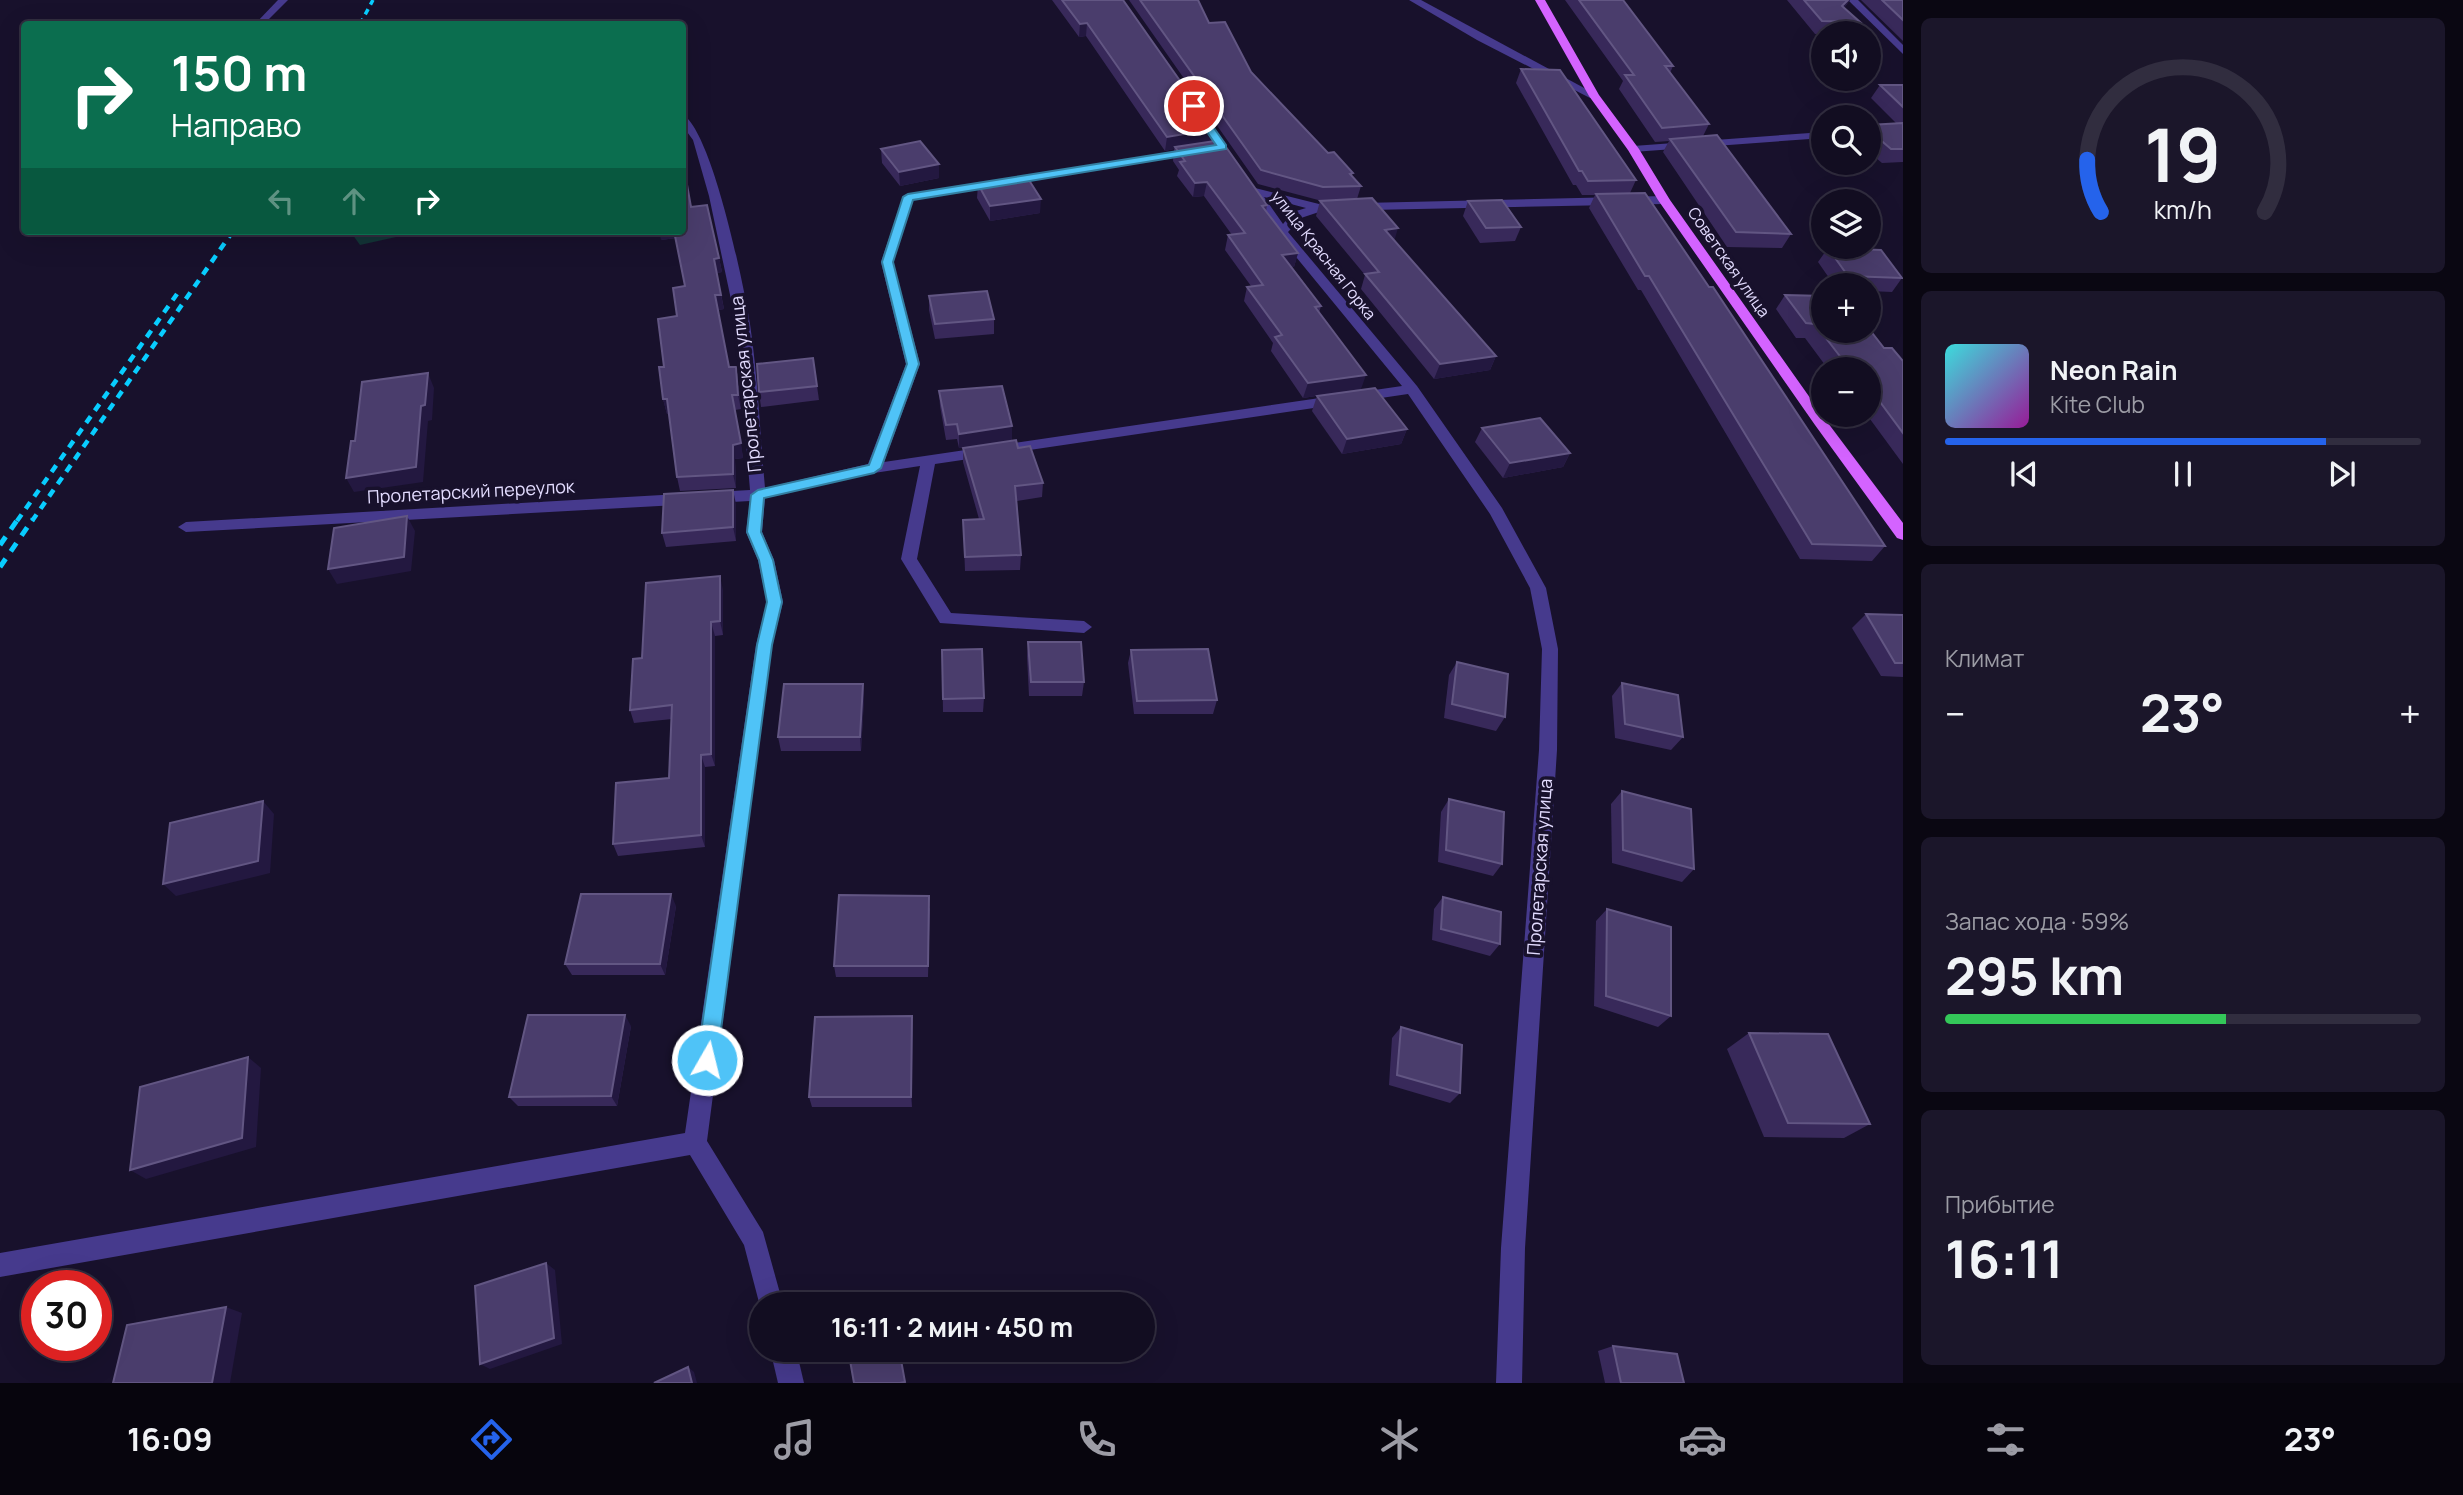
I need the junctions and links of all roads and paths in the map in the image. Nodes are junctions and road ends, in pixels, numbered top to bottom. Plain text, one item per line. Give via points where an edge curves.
1 (283, 0) edge
2 (1414, 0) edge
3 (1540, 0) edge
4 (1853, 0) edge
5 (262, 21) edge
6 (1903, 51) edge
7 (1594, 96) junction
8 (686, 123) edge
9 (1811, 136) edge
10 (1209, 149) edge
11 (1633, 149) junction
12 (1664, 200) junction
13 (1321, 207) junction
14 (1282, 232) junction
15 (1412, 389) junction
16 (928, 461) junction
17 (874, 468) junction
18 (758, 495) junction
19 (186, 527) dead end
20 (1903, 534) edge
21 (1084, 628) dead end
22 (695, 1143) junction
23 (0, 1265) edge
24 (768, 1292) edge
25 (786, 1362) edge
26 (791, 1383) edge
27 (1509, 1383) edge

1 - 5 street
2 - 7 street
3 - 7 main road, Советская улица
4 - 6 street
7 - 11 main road, Советская улица
8 - 18 street, Пролетарская улица via 698,140 715,196 743,323
9 - 11 street
10 - 17 street via 908,197 887,262 913,364
11 - 12 main road, Советская улица
12 - 13 street
12 - 20 main road, Советская улица
13 - 14 street via 1297,215
13 - 14 street, улица Красная Горка via 1274,198 1248,183
14 - 15 street, улица Красная Горка
15 - 16 street, Пролетарский переулок
15 - 27 street, Пролетарская улица via 1497,512 1538,588 1550,649 1548,750 1513,1248
16 - 17 street, Пролетарский переулок
16 - 21 street via 909,559 946,619
17 - 18 street, Пролетарский переулок
18 - 19 street, Пролетарский переулок
18 - 22 street, Пролетарская улица via 754,532 775,602 764,645
22 - 23 street
22 - 24 street via 755,1240
25 - 26 street

